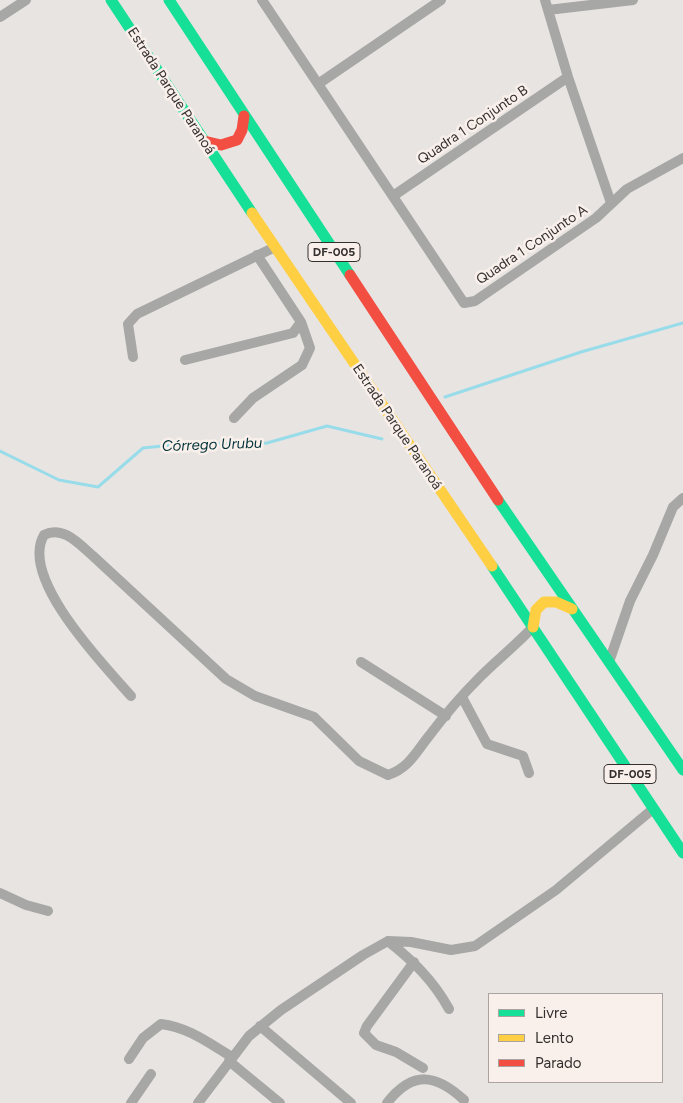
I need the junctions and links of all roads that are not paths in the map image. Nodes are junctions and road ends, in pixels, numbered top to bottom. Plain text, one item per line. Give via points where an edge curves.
1 (26, 0) edge
2 (111, 0) edge
3 (168, 0) edge
4 (262, 0) edge
5 (441, 0) edge
6 (632, 0) edge
7 (547, 5) edge
8 (0, 17) edge
9 (568, 77) junction
10 (318, 84) junction
11 (244, 116) junction
12 (204, 141) junction
13 (683, 158) edge
14 (393, 196) junction
15 (611, 203) junction
16 (275, 246) junction
17 (257, 255) junction
18 (302, 322) junction
19 (134, 357) dead end
20 (185, 360) dead end
21 (234, 418) dead end
22 (683, 498) edge
23 (573, 610) junction
24 (533, 627) junction
25 (360, 662) dead end
26 (609, 662) junction
27 (131, 696) dead end
28 (462, 698) junction
29 (446, 716) junction
30 (683, 770) edge
31 (529, 773) dead end
32 (653, 809) junction
33 (683, 854) edge
34 (0, 893) edge
35 (48, 911) dead end
36 (388, 941) junction
37 (414, 962) junction
38 (449, 1010) dead end
39 (260, 1026) junction
40 (129, 1059) dead end
41 (230, 1059) junction
42 (423, 1068) dead end
43 (151, 1074) dead end
44 (464, 1100) dead end
45 (130, 1103) edge
46 (198, 1103) edge
47 (280, 1103) edge
48 (351, 1103) edge
49 (387, 1103) edge

1 - 8 street
2 - 12 main road, Estrada Parque Paranoá / DF-005
3 - 11 main road, DF-005
4 - 10 street
5 - 10 street
6 - 7 street
7 - 9 street
9 - 14 street, Quadra 1 Conjunto B
9 - 15 street
10 - 14 street
11 - 12 main road via 237,140 221,145
11 - 23 main road, DF-005
12 - 16 main road, Estrada Parque Paranoá / DF-005
13 - 15 street, Quadra 1 Conjunto A via 643,178
14 - 15 street, Quadra 1 Conjunto A via 464,303 475,301 596,218
16 - 17 street
16 - 24 main road, Estrada Parque Paranoá / DF-005
17 - 18 street
17 - 19 street via 136,314 128,324
18 - 20 street via 293,333
18 - 21 street via 310,348 302,365 253,398
22 - 26 street via 673,507 630,602
23 - 24 main road via 546,601 536,606
23 - 26 main road, DF-005
24 - 28 street
24 - 32 main road, Estrada Parque Paranoá / DF-005
25 - 29 street
26 - 30 main road, DF-005
27 - 29 street via 52,598 42,573 39,551 44,535 52,531 72,538 226,679 255,696 314,717 359,761 380,773 395,773 412,760
28 - 29 street
28 - 31 street via 483,740 491,746 523,756
32 - 33 main road, Estrada Parque Paranoá / DF-005
32 - 36 street via 556,890 476,946 451,950
34 - 35 street
36 - 37 street
36 - 39 street via 312,988
37 - 38 street via 430,979
37 - 42 street via 364,1034 376,1045 396,1052
39 - 41 street
39 - 48 street
40 - 41 street via 143,1038 161,1024 194,1034
41 - 46 street
41 - 47 street
43 - 45 street
44 - 49 street via 443,1083 426,1080 411,1081 402,1086

